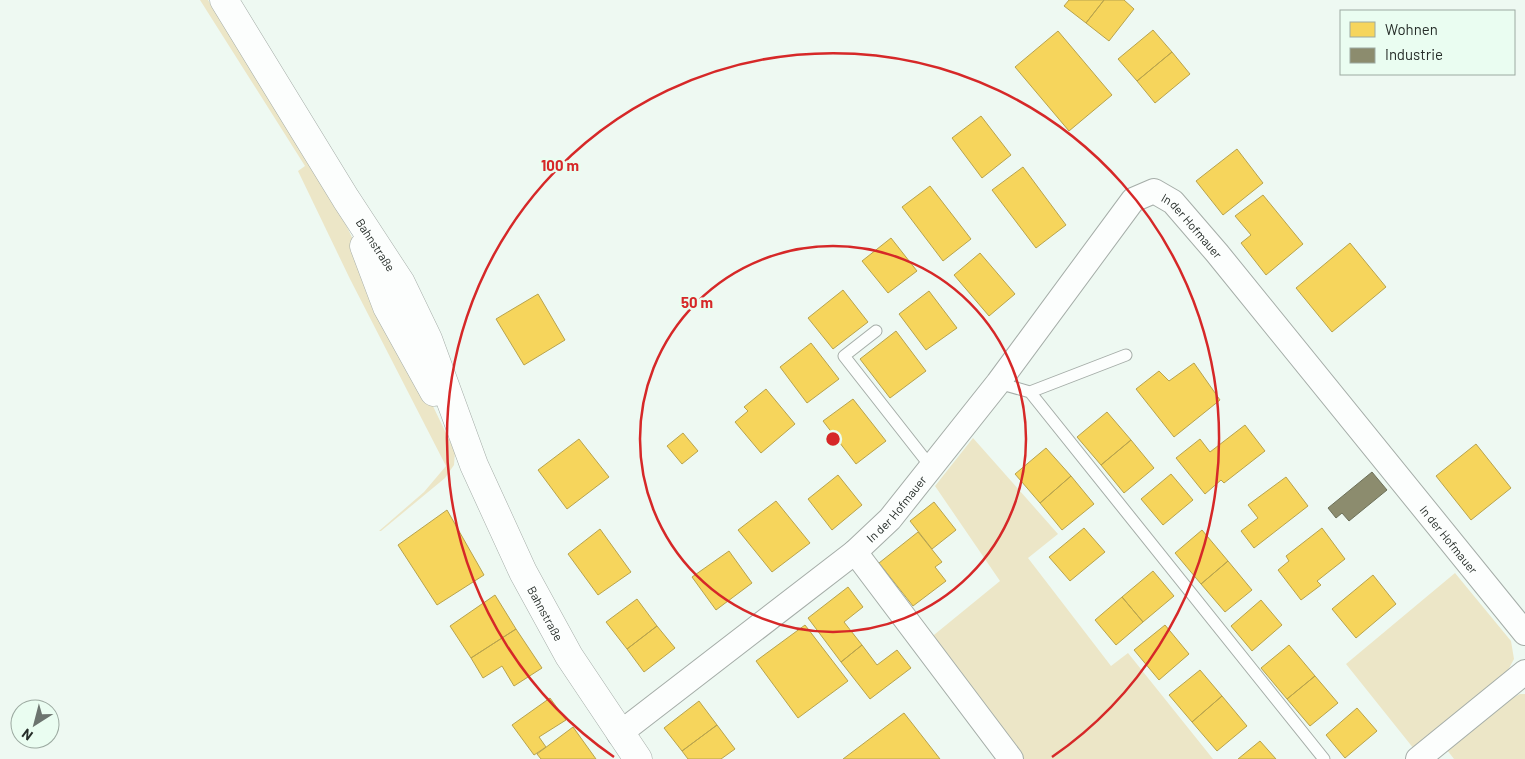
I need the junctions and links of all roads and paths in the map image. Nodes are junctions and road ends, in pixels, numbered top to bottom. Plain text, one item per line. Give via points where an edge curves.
1 (224, 0) edge
2 (876, 331) dead end
3 (1126, 355) dead end
4 (998, 383) junction
5 (1030, 392) junction
6 (931, 467) junction
7 (855, 552) junction
8 (1525, 633) edge
9 (1525, 672) edge
10 (619, 734) junction
11 (638, 759) edge
12 (1011, 759) edge
13 (1324, 759) edge
14 (1418, 759) edge

1 - 10 main road, Bahnstraße via 346,199 402,338 472,458 498,520 545,615
2 - 6 lane via 844,356
3 - 5 lane
4 - 5 lane
4 - 6 street, In der Hofmauer
4 - 8 street, In der Hofmauer via 1133,200 1154,190 1173,202 1217,253
5 - 13 lane
6 - 7 street, In der Hofmauer via 890,518
7 - 10 street, In der Hofmauer
7 - 12 street, In der Hofmauer
9 - 14 street
10 - 11 main road, Bahnstraße

